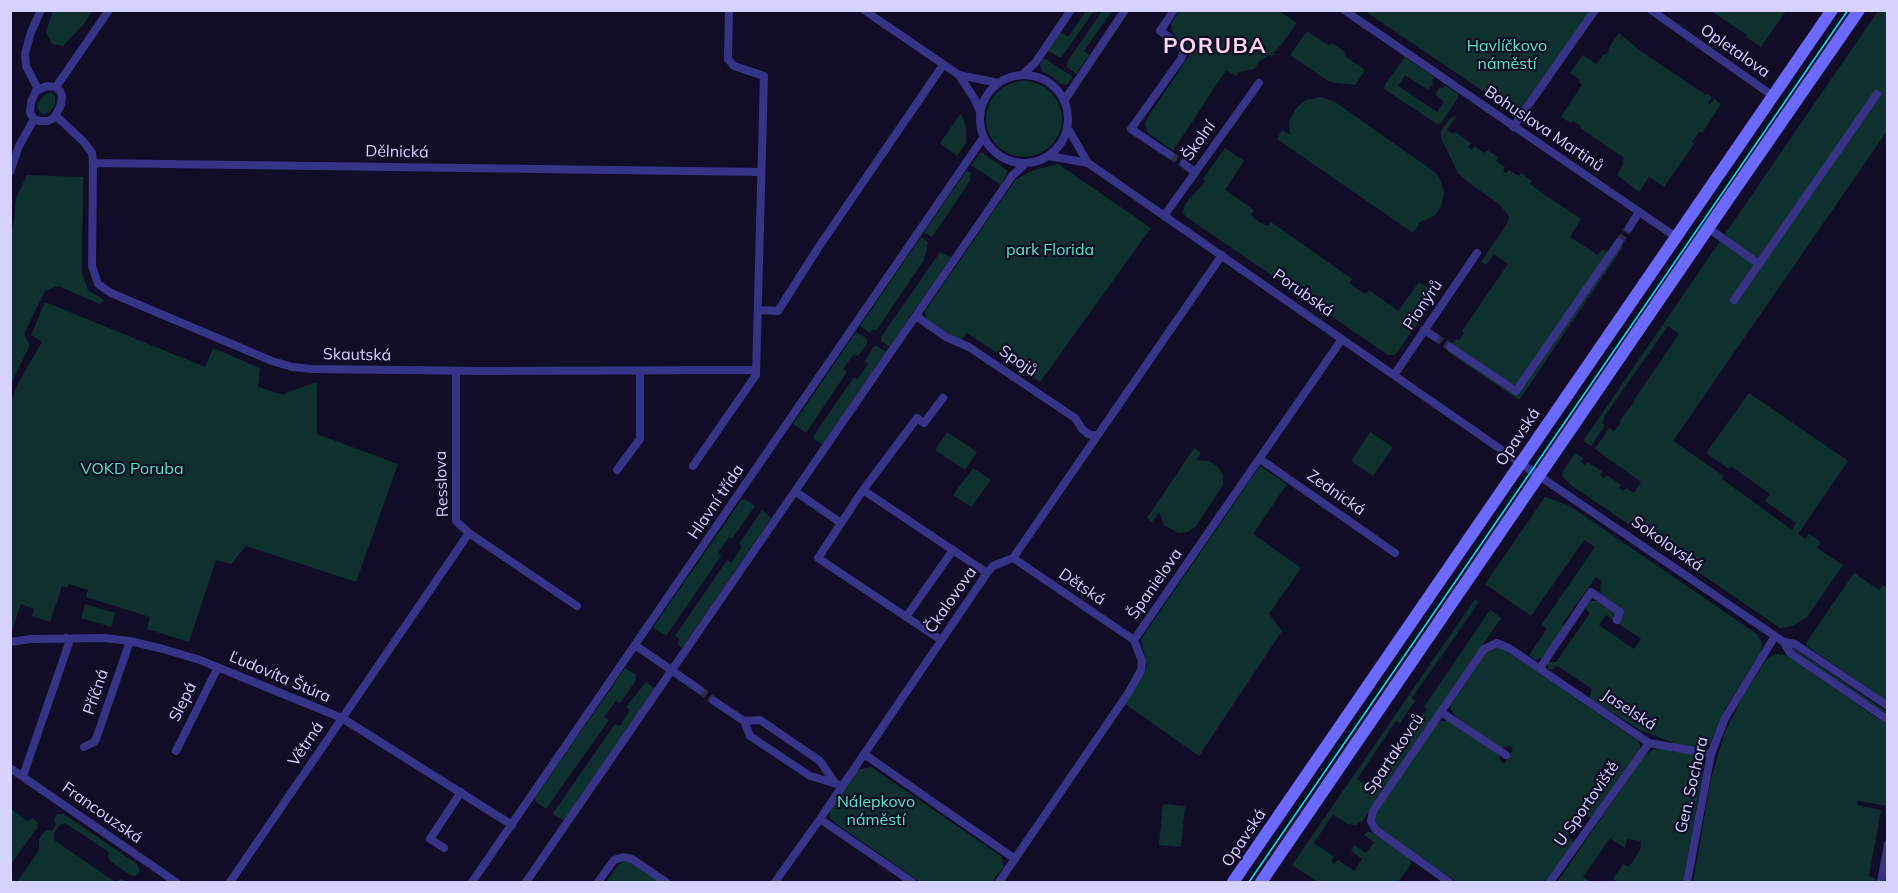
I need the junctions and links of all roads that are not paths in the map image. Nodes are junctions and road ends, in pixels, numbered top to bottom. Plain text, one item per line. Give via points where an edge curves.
1 (41, 10) edge
2 (109, 10) edge
3 (729, 10) edge
4 (864, 10) edge
5 (1071, 10) edge
6 (1125, 10) edge
7 (1174, 10) edge
8 (1595, 10) edge
9 (1651, 10) edge
10 (1832, 10) edge
11 (1859, 10) edge
12 (1348, 12) edge
13 (944, 64) junction
14 (959, 75) junction
15 (1022, 75) junction
16 (998, 83) junction
17 (1259, 83) dead end
18 (56, 87) junction
19 (38, 89) junction
20 (1877, 94) dead end
21 (1773, 96) junction
22 (1064, 101) junction
23 (980, 112) junction
24 (56, 116) junction
25 (34, 119) junction
26 (1067, 127) junction
27 (1513, 127) junction
28 (983, 138) junction
29 (1170, 155) tunnel mouth
30 (1049, 156) junction
31 (1088, 163) junction
32 (93, 164) junction
33 (1025, 164) junction
34 (1184, 164) tunnel mouth
35 (10, 172) edge
36 (761, 172) junction
37 (1195, 172) junction
38 (1639, 212) junction
39 (1164, 216) junction
40 (1629, 228) tunnel mouth
41 (1708, 228) junction
42 (1676, 237) junction
43 (1619, 242) tunnel mouth
44 (1477, 253) dead end
45 (1221, 255) junction
46 (1759, 264) junction
47 (1734, 300) dead end
48 (759, 310) junction
49 (916, 316) junction
50 (1424, 330) junction
51 (1435, 337) tunnel mouth
52 (1342, 339) junction
53 (1450, 347) tunnel mouth
54 (756, 370) junction
55 (456, 371) junction
56 (640, 371) junction
57 (1394, 375) junction
58 (943, 398) dead end
59 (1097, 436) junction
60 (1260, 459) junction
61 (1520, 463) junction
62 (693, 466) dead end
63 (617, 470) dead end
64 (1536, 473) junction
65 (863, 490) junction
66 (796, 492) junction
67 (841, 523) junction
68 (469, 533) junction
69 (952, 550) junction
70 (1395, 553) dead end
71 (1012, 558) junction
72 (987, 573) junction
73 (577, 606) dead end
74 (906, 617) junction
75 (1617, 620) dead end
76 (1775, 636) junction
77 (66, 638) junction
78 (941, 640) junction
79 (1134, 640) junction
80 (130, 641) junction
81 (10, 642) edge
82 (1784, 642) junction
83 (635, 645) junction
84 (218, 667) junction
85 (1540, 668) junction
86 (672, 671) junction
87 (700, 690) tunnel mouth
88 (714, 701) tunnel mouth
89 (1887, 706) edge
90 (1441, 712) junction
91 (342, 718) junction
92 (1887, 720) edge
93 (744, 721) junction
94 (1649, 742) junction
95 (84, 747) dead end
96 (176, 751) dead end
97 (864, 754) junction
98 (1712, 754) junction
99 (1506, 755) dead end
100 (10, 768) edge
101 (23, 777) junction
102 (838, 785) junction
103 (461, 792) junction
104 (820, 819) junction
105 (512, 825) junction
106 (1887, 844) edge
107 (444, 848) dead end
108 (1015, 860) junction
109 (176, 882) edge
110 (230, 882) edge
111 (472, 882) edge
112 (526, 882) edge
113 (598, 882) edge
114 (666, 882) edge
115 (775, 882) edge
116 (912, 882) edge
117 (999, 882) edge
118 (1233, 882) edge
119 (1261, 882) edge
120 (1449, 882) edge
121 (1550, 882) edge
122 (1687, 882) edge
123 (1881, 882) edge

1 - 19 street via 25,54 26,66
2 - 18 street
3 - 36 street via 729,59 734,66 764,76
4 - 13 street
5 - 15 street via 1035,63
6 - 22 street
7 - 29 street via 1160,32 1184,51 1131,129
8 - 27 street
9 - 21 street, Opletalova
10 - 21 main road, Opavská
11 - 41 main road
12 - 27 street, Bohuslava Martinů
13 - 14 street
13 - 48 street via 778,310
14 - 16 street
14 - 23 street
15 - 16 street
15 - 22 street via 1047,82
16 - 23 street via 986,96
17 - 37 street, Školní
18 - 19 street
18 - 24 street via 62,100
19 - 25 street via 30,105
20 - 46 street
21 - 42 main road, Opavská
22 - 26 street
23 - 28 street
24 - 25 street via 46,122
24 - 32 street via 83,141 92,153
25 - 35 street
26 - 30 street via 1061,143
26 - 31 street
27 - 38 street, Bohuslava Martinů
28 - 33 street via 1000,157
28 - 83 street, Hlavní třída
30 - 31 street, Porubská
30 - 33 street
31 - 39 street, Porubská
32 - 36 street, Dělnická
32 - 55 street, Skautská via 92,266 98,284 111,293 292,367
33 - 49 street via 1012,176
34 - 37 street
36 - 48 street
37 - 39 street, Školní
38 - 40 street
38 - 42 street, Bohuslava Martinů
39 - 45 street, Porubská
41 - 46 street
41 - 64 main road
42 - 61 main road, Opavská
43 - 53 street via 1516,391
44 - 50 street, Pionýrů
45 - 52 street, Porubská
45 - 59 street, Čkalovova
46 - 47 street
48 - 54 street
49 - 59 street, Spojů via 946,337 968,346 1075,418 1088,434
49 - 66 street
50 - 51 street
50 - 57 street, Pionýrů
52 - 57 street, Porubská
52 - 60 street, Španielova
54 - 56 street, Skautská
54 - 62 street
55 - 56 street, Skautská
55 - 68 street, Resslova via 456,521
56 - 63 street via 640,439
57 - 61 street, Porubská
58 - 65 street via 924,423 917,418
59 - 71 street, Čkalovova
60 - 70 street, Zednická
60 - 79 street, Španielova
61 - 64 street, Porubská
61 - 118 main road, Opavská
64 - 76 street, Sokolovská
64 - 119 main road
65 - 67 street
65 - 69 street
66 - 67 street
66 - 86 street
67 - 74 street via 818,558
68 - 73 street, Resslova
68 - 91 street, Větrná
69 - 72 street
69 - 74 street
71 - 72 street, Čkalovova
71 - 79 street, Dětská
72 - 78 street, Čkalovova
74 - 78 street
75 - 85 street via 1620,612 1591,592
76 - 82 street, Sokolovská
76 - 98 street, Gen. Sochora via 1725,718
77 - 80 street, Ľudovíta Štúra
77 - 81 street, Ľudovíta Štúra
77 - 101 street via 69,643
78 - 97 street, Čkalovova
79 - 108 street, Španielova via 1142,661 1141,670
80 - 84 street, Ľudovíta Štúra
80 - 95 street, Příčná via 96,739
82 - 89 street, Sokolovská via 1795,644
82 - 92 street, Sokolovská via 1790,653
83 - 86 street
83 - 105 street, Hlavní třída
84 - 91 street, Ľudovíta Štúra
84 - 96 street, Slepá
85 - 90 street, Jaselská via 1497,643 1484,649
85 - 94 street, Jaselská
86 - 87 street
86 - 112 street
88 - 93 street
90 - 99 street
90 - 120 street, Spartakovců via 1381,798 1371,822 1376,831
91 - 103 street, Ľudovíta Štúra
91 - 110 street, Větrná
93 - 102 street via 750,736 810,776
93 - 102 street via 760,720 820,761
94 - 98 street, Jaselská
94 - 121 street, U Sportoviště
97 - 102 street, Čkalovova
97 - 108 street
98 - 122 street, Gen. Sochora
100 - 101 street, Francouzská
101 - 109 street, Francouzská
102 - 104 street, Čkalovova
103 - 105 street, Ľudovíta Štúra
103 - 107 street via 430,839
104 - 115 street, Čkalovova
104 - 116 street
105 - 111 street, Hlavní třída
106 - 123 street
108 - 117 street, Španielova
113 - 114 street via 614,860 623,857

